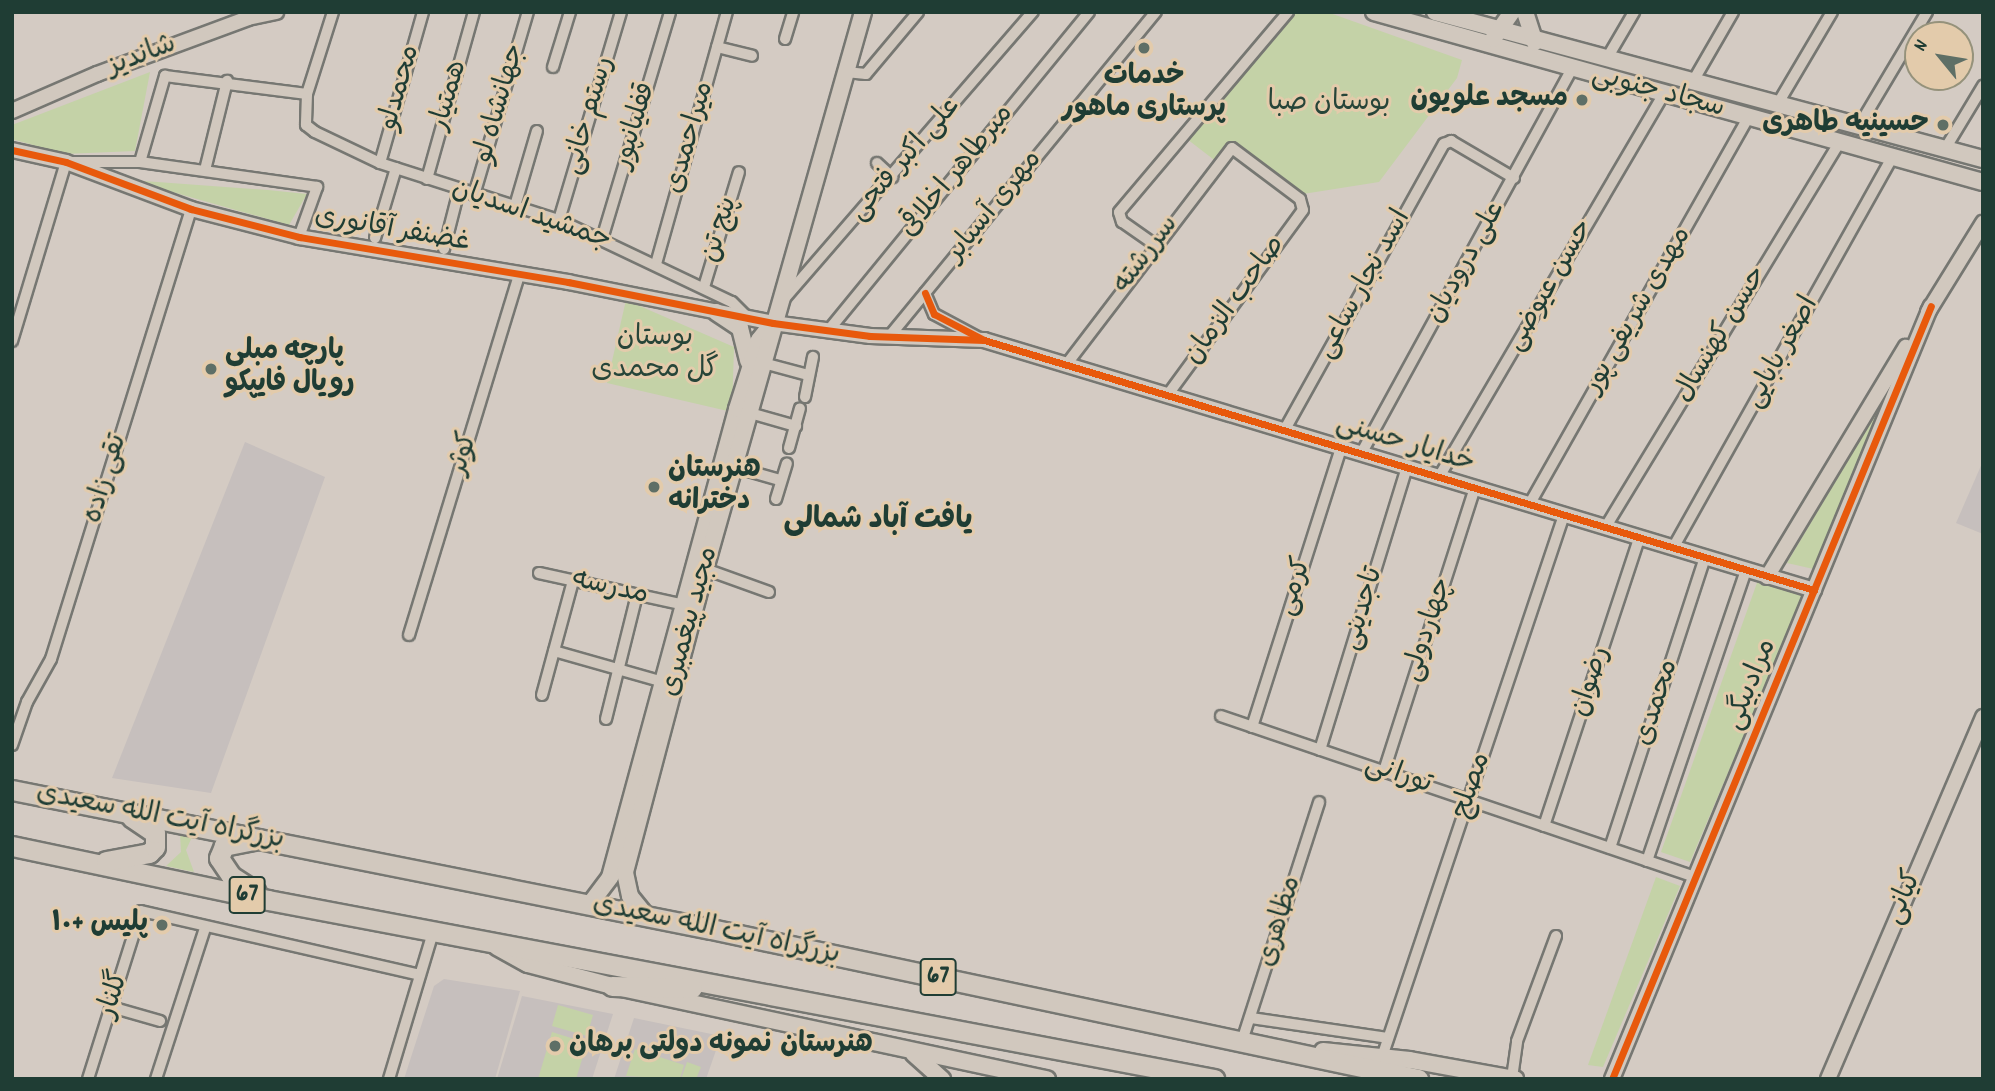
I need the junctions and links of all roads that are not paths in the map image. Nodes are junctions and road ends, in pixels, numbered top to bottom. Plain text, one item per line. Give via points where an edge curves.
1 (276, 12) edge
2 (333, 12) edge
3 (423, 12) edge
4 (474, 12) edge
5 (528, 12) edge
6 (570, 12) edge
7 (621, 12) edge
8 (670, 12) edge
9 (727, 12) edge
10 (793, 12) edge
11 (863, 12) edge
12 (918, 12) edge
13 (1033, 12) edge
14 (1088, 12) edge
15 (1156, 12) edge
16 (1288, 12) edge
17 (1374, 12) edge
18 (1435, 12) edge
19 (1512, 12) edge
20 (1525, 12) edge
21 (1634, 12) edge
22 (1733, 12) edge
23 (1832, 12) edge
24 (1927, 12) edge
25 (1497, 30) junction
26 (785, 39) dead end
27 (1535, 42) junction
28 (717, 47) junction
29 (1490, 48) junction
30 (752, 56) dead end
31 (1606, 60) junction
32 (553, 67) dead end
33 (1571, 70) junction
34 (846, 72) junction
35 (227, 81) junction
36 (1692, 83) junction
37 (1983, 86) edge
38 (307, 94) junction
39 (1663, 95) junction
40 (1777, 105) junction
41 (12, 111) edge
42 (1748, 118) junction
43 (1771, 124) junction
44 (1859, 126) junction
45 (537, 131) dead end
46 (1839, 143) junction
47 (1232, 148) joint
48 (1945, 149) junction
49 (12, 150) edge
50 (1892, 157) junction
51 (1983, 159) edge
52 (66, 162) junction
53 (140, 162) junction
54 (380, 163) junction
55 (877, 163) dead end
56 (396, 168) junction
57 (205, 170) junction
58 (1938, 170) junction
59 (739, 172) dead end
60 (892, 177) junction
61 (1514, 178) junction
62 (427, 179) junction
63 (1983, 182) edge
64 (459, 190) junction
65 (474, 195) junction
66 (515, 206) junction
67 (191, 209) junction
68 (559, 220) junction
69 (1983, 223) edge
70 (299, 237) junction
71 (375, 238) dead end
72 (602, 239) junction
73 (1154, 244) junction
74 (444, 249) dead end
75 (656, 264) junction
76 (520, 273) junction
77 (704, 287) junction
78 (925, 293) junction
79 (778, 306) junction
80 (1931, 306) junction
81 (716, 312) junction
82 (748, 318) junction
83 (773, 323) junction
84 (828, 331) junction
85 (888, 338) junction
86 (984, 340) junction
87 (12, 341) edge
88 (813, 357) dead end
89 (767, 364) junction
90 (1066, 365) junction
91 (808, 375) junction
92 (747, 378) junction
93 (1167, 396) junction
94 (750, 413) junction
95 (796, 426) junction
96 (1284, 431) junction
97 (789, 448) dead end
98 (1341, 448) junction
99 (1361, 454) junction
100 (787, 464) dead end
101 (734, 467) junction
102 (1407, 468) junction
103 (1439, 477) junction
104 (780, 480) junction
105 (1475, 488) junction
106 (776, 499) dead end
107 (1529, 505) junction
108 (1564, 515) junction
109 (1605, 527) junction
110 (1639, 538) junction
111 (1673, 548) junction
112 (1705, 558) junction
113 (705, 569) junction
114 (1746, 570) junction
115 (539, 573) dead end
116 (1767, 577) junction
117 (573, 581) junction
118 (1814, 590) junction
119 (769, 592) dead end
120 (638, 596) junction
121 (687, 605) junction
122 (409, 635) dead end
123 (554, 651) junction
124 (618, 669) junction
125 (660, 681) junction
126 (542, 695) dead end
127 (1221, 716) dead end
128 (1983, 717) edge
129 (606, 719) dead end
130 (1252, 727) junction
131 (12, 745) edge
132 (1320, 750) junction
133 (1384, 771) junction
134 (12, 790) edge
135 (1468, 800) junction
136 (1319, 802) dead end
137 (108, 807) junction
138 (1544, 826) junction
139 (272, 839) junction
140 (12, 846) edge
141 (1610, 848) junction
142 (1647, 861) junction
143 (88, 862) junction
144 (618, 872) junction
145 (1695, 877) junction
146 (268, 900) junction
147 (590, 904) junction
148 (647, 917) junction
149 (205, 928) junction
150 (434, 929) junction
151 (1556, 936) dead end
152 (483, 939) junction
153 (420, 975) junction
154 (612, 986) junction
155 (744, 990) junction
156 (111, 1007) junction
157 (1251, 1018) junction
158 (160, 1021) dead end
159 (1388, 1038) junction
160 (1242, 1041) junction
161 (1277, 1047) junction
162 (909, 1051) junction
163 (1382, 1056) junction
164 (998, 1075) edge
165 (89, 1079) edge
166 (156, 1079) edge
167 (389, 1079) edge
168 (942, 1079) edge
169 (1047, 1079) edge
170 (1213, 1079) edge
171 (1418, 1079) edge
172 (1513, 1079) edge
173 (1612, 1079) edge
174 (1828, 1079) edge

1 - 41 street, شاندیز via 147,55
2 - 38 street
3 - 54 street, محمدلو
4 - 62 street, همتیار
5 - 65 street, جهانشاه لو
6 - 32 street
7 - 68 street, رستم خانی
8 - 72 street, قفلیانپور
9 - 28 street, میراحمدی
10 - 26 street
11 - 34 main road, مجید پیغمبری
12 - 34 street via 866,74
13 - 60 street, علی اکبر فتحی
14 - 84 street, میرطاهر اخلاقی
15 - 78 street, مهری آسیابر
16 - 73 street via 1119,212 1119,218
17 - 29 main road, سجاد جنوبی
18 - 25 main road, سجاد جنوبی
19 - 25 main road
20 - 27 main road
21 - 31 street
22 - 36 street
23 - 40 street
24 - 44 street
25 - 27 main road, سجاد جنوبی
25 - 29 main road
27 - 31 main road, سجاد جنوبی
28 - 30 street
28 - 75 street, میراحمدی
29 - 33 main road, سجاد جنوبی
31 - 36 main road, سجاد جنوبی
33 - 39 main road, سجاد جنوبی
33 - 61 street, علی درودیان
34 - 79 main road, مجید پیغمبری
35 - 38 street
35 - 53 street via 165,76
35 - 57 street
36 - 40 main road, سجاد جنوبی
37 - 48 street
38 - 54 street, جمشید اسدیان via 306,125
39 - 42 main road, سجاد جنوبی
39 - 103 street, حسن عیوضی
40 - 43 main road
40 - 44 main road, سجاد جنوبی
42 - 43 main road, سجاد جنوبی
42 - 107 street, مهدی شریفی پور
43 - 46 main road, سجاد جنوبی
44 - 48 main road, سجاد جنوبی
45 - 66 street
46 - 50 main road, سجاد جنوبی
46 - 109 street, حسن کهنسال
47 - 73 street, سررشته
47 - 93 street, صاحب الزمان via 1303,205
48 - 51 main road, سجاد جنوبی
48 - 58 main road
49 - 52 street, غضنفر آقانوری
50 - 58 main road, سجاد جنوبی
50 - 111 street, اصغر بابایی
52 - 53 street
52 - 67 street, غضنفر آقانوری
52 - 87 street
53 - 57 street
54 - 56 street, جمشید اسدیان
55 - 60 street
56 - 62 street, جمشید اسدیان
56 - 71 street
57 - 70 street via 317,187
58 - 63 main road, سجاد جنوبی
59 - 77 street, پنج تن
60 - 79 street, علی اکبر فتحی
61 - 96 street, اسد نجار ساعی via 1448,141
61 - 99 street, علی درودیان
62 - 64 street, جمشید اسدیان
64 - 65 street, جمشید اسدیان
64 - 74 street
65 - 66 street, جمشید اسدیان
66 - 68 street, جمشید اسدیان
67 - 70 street, غضنفر آقانوری
67 - 131 street, تقی زاده via 51,659 27,702
68 - 72 street, جمشید اسدیان
69 - 80 street, مرادبیگی
70 - 76 street, غضنفر آقانوری
72 - 75 street, جمشید اسدیان
73 - 90 street, سررشته
75 - 77 street, جمشید اسدیان
76 - 81 street, غضنفر آقانوری
76 - 122 street, کوثر
77 - 82 street, جمشید اسدیان via 733,302
78 - 85 street, مهری آسیابر
78 - 86 street, خدایار حسنی via 934,314
79 - 83 main road, مجید پیغمبری
80 - 116 street, مرادبیگی
80 - 118 street, مرادبیگی
81 - 82 street, غضنفر آقانوری
81 - 92 main road via 744,335
82 - 83 street, غضنفر آقانوری
83 - 84 street, خدایار حسنی
83 - 89 main road, مجید پیغمبری
83 - 92 main road, مجید پیغمبری via 759,340
84 - 85 street, خدایار حسنی
85 - 86 street, خدایار حسنی
86 - 90 street, خدایار حسنی
88 - 91 street
89 - 91 street
89 - 94 main road, مجید پیغمبری
90 - 93 street, خدایار حسنی
91 - 95 street
92 - 121 main road, مجید پیغمبری
93 - 96 street, خدایار حسنی
94 - 95 street
94 - 101 main road, مجید پیغمبری
95 - 97 street
96 - 98 street, خدایار حسنی
98 - 99 street, خدایار حسنی
98 - 130 street, کرمی
99 - 102 street, خدایار حسنی
100 - 104 street
101 - 104 street
101 - 113 main road, مجید پیغمبری
102 - 103 street, خدایار حسنی
102 - 132 street, تاجدینی
103 - 105 street, خدایار حسنی
104 - 106 street
105 - 107 street, خدایار حسنی
105 - 133 street, چهاردولی
107 - 108 street, خدایار حسنی
108 - 109 street, خدایار حسنی
108 - 135 street, مصلح
109 - 110 street, خدایار حسنی
110 - 111 street, خدایار حسنی
110 - 138 street, رضوان
111 - 112 street, خدایار حسنی
112 - 114 street, خدایار حسنی
112 - 141 street, محمدی
113 - 119 street
113 - 121 main road, مجید پیغمبری
114 - 116 street, خدایار حسنی
114 - 142 street, مرادبیگی
115 - 117 street, مدرسه
116 - 118 street, خدایار حسنی
117 - 120 street, مدرسه
117 - 123 street
118 - 145 street, مرادبیگی
120 - 121 street, مدرسه
120 - 124 street
121 - 125 main road, مجید پیغمبری
121 - 144 main road, مجید پیغمبری
123 - 124 street
123 - 126 street
124 - 125 street
124 - 129 street
125 - 144 main road, مجید پیغمبری via 616,844
127 - 130 street, تورانی
128 - 174 street, کیانی
130 - 132 street, تورانی
132 - 133 street, تورانی
133 - 135 street, تورانی
134 - 137 highway, بزرگراه آیت الله سعیدی / 67
135 - 138 street, تورانی
135 - 159 street, مصلح
136 - 157 street, مظاهری
137 - 139 highway, بزرگراه آیت الله سعیدی / 67
137 - 143 highway via 148,826 155,833 155,847 137,857
138 - 141 street, تورانی
139 - 146 highway via 232,843 224,846 219,858 231,876
139 - 147 highway, بزرگراه آیت الله سعیدی / 67 via 456,881
140 - 143 highway, بزرگراه آیت الله سعیدی / 67
141 - 142 street, تورانی
142 - 145 street, تورانی
143 - 146 highway, بزرگراه آیت الله سعیدی / 67
144 - 147 main road
144 - 148 main road
145 - 173 street, مرادبیگی
146 - 150 highway, بزرگراه آیت الله سعیدی / 67
147 - 148 highway, بزرگراه آیت الله سعیدی / 67
148 - 160 highway, بزرگراه آیت الله سعیدی / 67
149 - 153 street
149 - 156 street, گلنار via 141,911
149 - 166 street
150 - 152 highway, بزرگراه آیت الله سعیدی / 67
150 - 153 street
151 - 172 street via 1517,1041
152 - 154 main road, بزرگراه آیت الله سعیدی via 528,964
152 - 155 highway, بزرگراه آیت الله سعیدی / 67
153 - 167 street
154 - 155 highway
154 - 162 main road, بزرگراه آیت الله سعیدی
155 - 170 highway, بزرگراه آیت الله سعیدی / 67
156 - 158 street
156 - 165 street, گلنار
157 - 159 street
157 - 160 street, مظاهری
159 - 163 street, مصلح
160 - 161 highway, بزرگراه آیت الله سعیدی / 67
161 - 163 main road
161 - 171 highway, بزرگراه آیت الله سعیدی / 67
162 - 164 main road, بزرگراه آیت الله سعیدی
162 - 168 main road
163 - 172 main road
164 - 169 main road, بزرگراه آیت الله سعیدی

